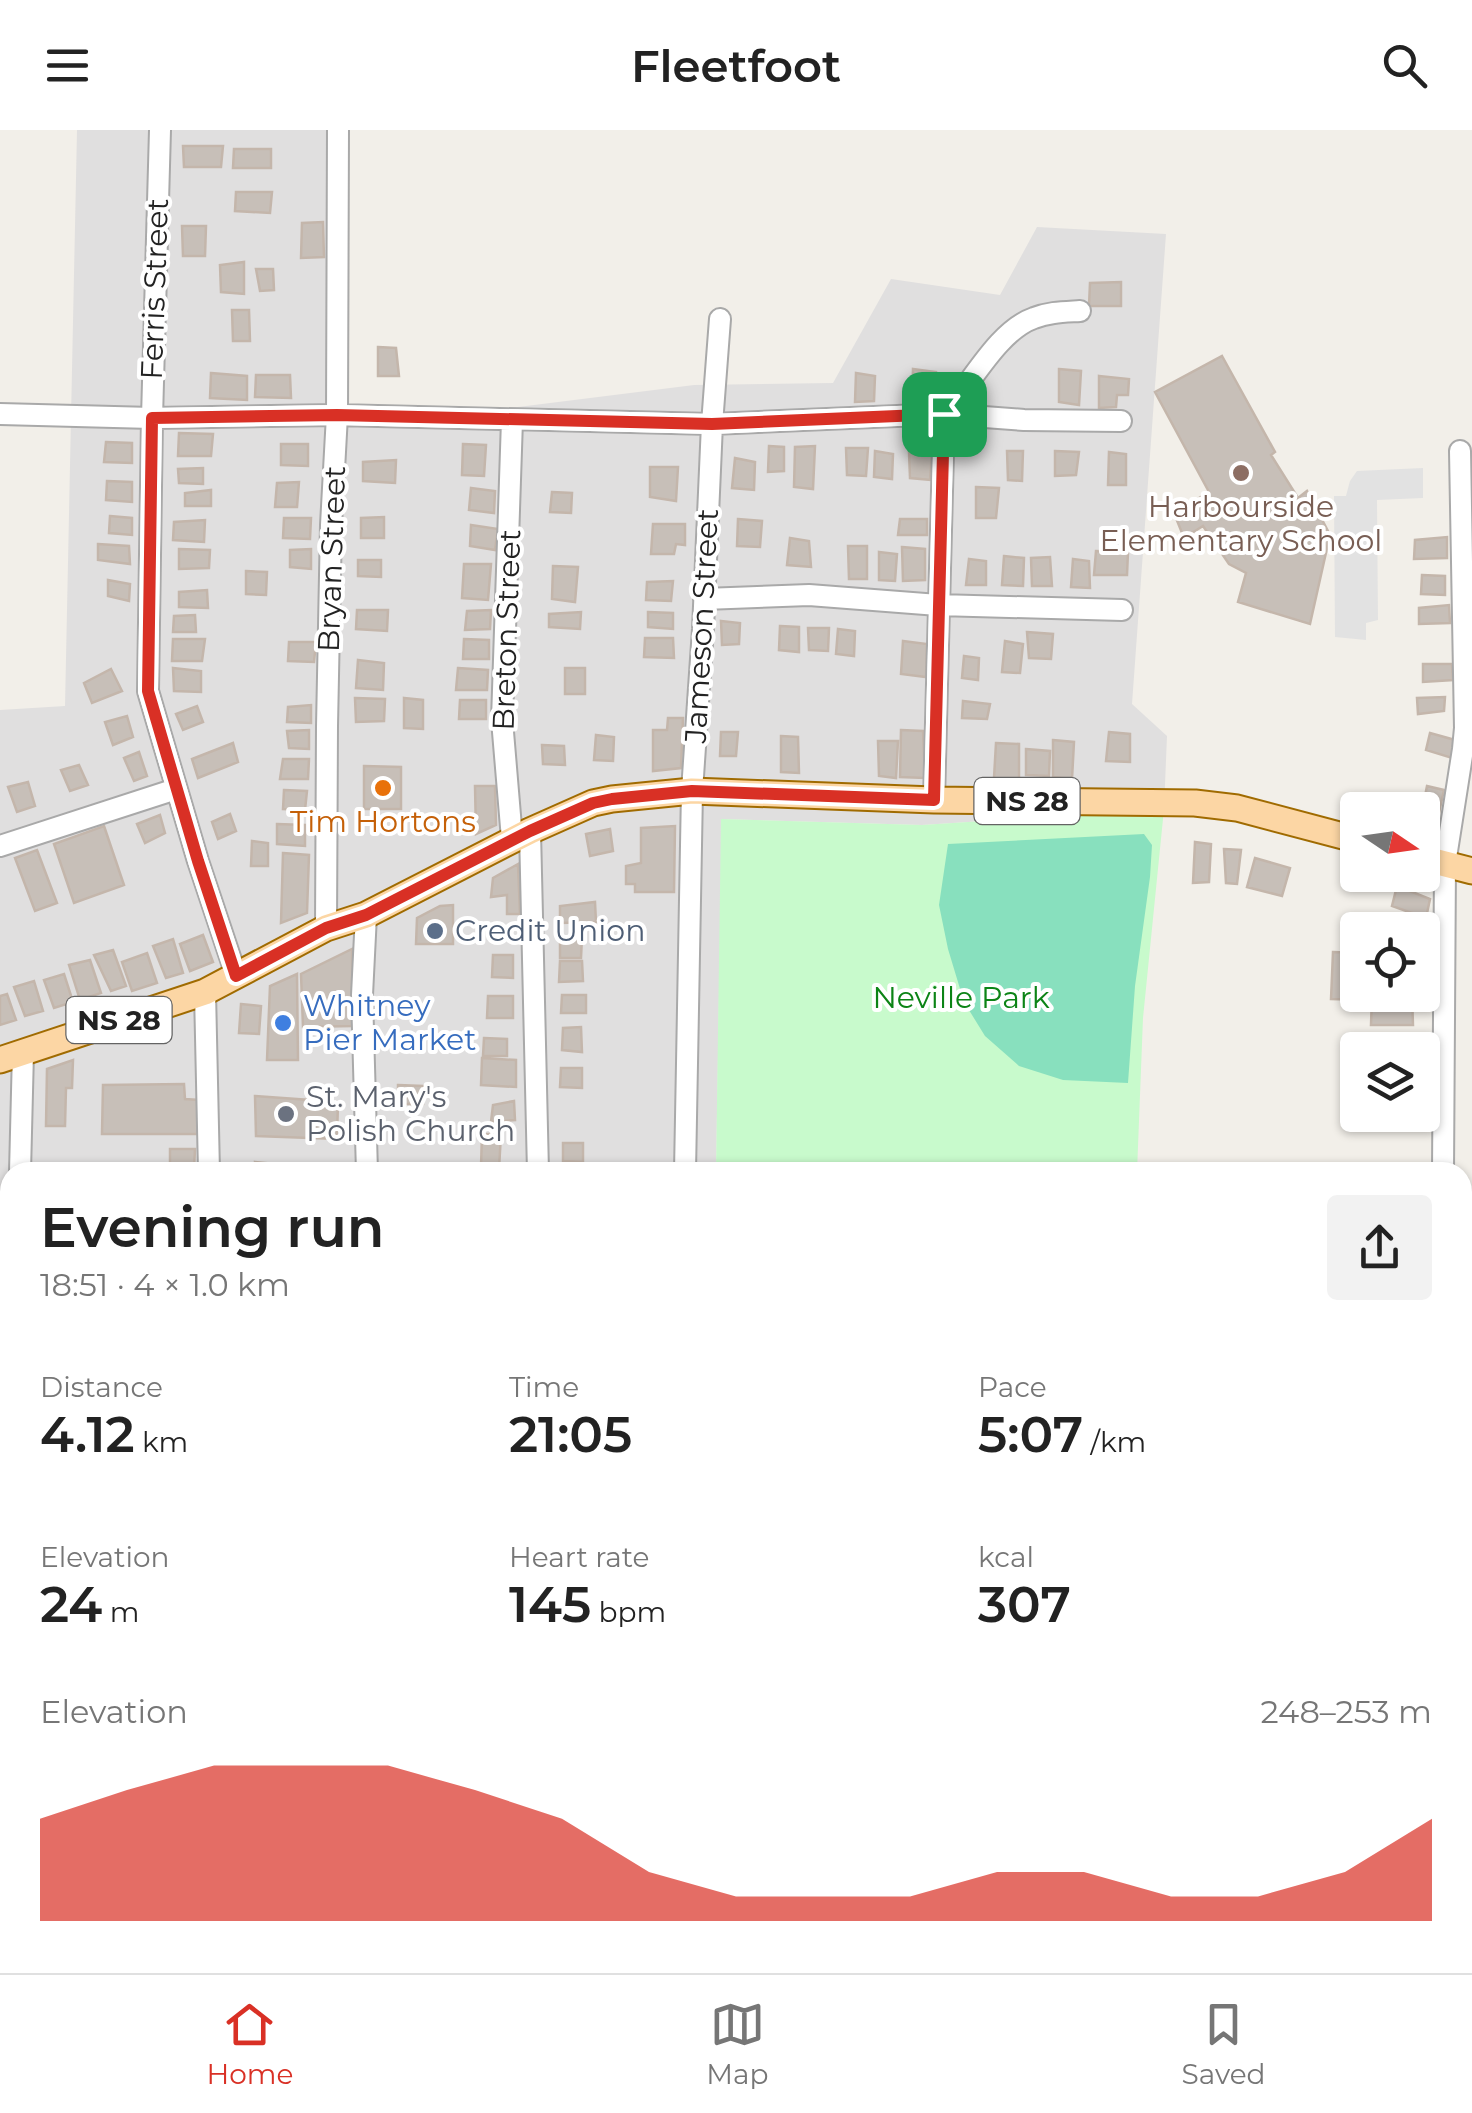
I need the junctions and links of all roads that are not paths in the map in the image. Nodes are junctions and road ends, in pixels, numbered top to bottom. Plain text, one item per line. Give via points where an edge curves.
1 (160, 130) edge
2 (338, 130) edge
3 (1080, 311) dead end
4 (720, 319) dead end
5 (0, 414) edge
6 (944, 414) junction
7 (337, 415) junction
8 (152, 418) junction
9 (512, 420) junction
10 (1121, 421) dead end
11 (712, 424) junction
12 (1460, 452) dead end
13 (704, 599) junction
14 (938, 605) junction
15 (1122, 610) dead end
16 (1468, 643) edge
17 (176, 789) junction
18 (692, 791) junction
19 (934, 800) junction
20 (521, 835) junction
21 (1340, 835) edge
22 (1440, 838) edge
23 (0, 846) edge
24 (1440, 863) edge
25 (1472, 871) edge
26 (1435, 892) edge
27 (366, 915) junction
28 (326, 928) junction
29 (236, 976) junction
30 (205, 992) junction
31 (12, 1056) edge
32 (19, 1162) edge
33 (209, 1162) edge
34 (367, 1162) edge
35 (537, 1162) edge
36 (686, 1162) edge
37 (1443, 1162) edge

1 - 8 street, Ferris Street
2 - 7 street, Bryan Street
3 - 6 street via 1030,319 1008,334
4 - 11 street, Jameson Street
5 - 8 street
6 - 10 street
6 - 11 street
6 - 14 street
7 - 8 street
7 - 9 street
7 - 28 street, Bryan Street
8 - 17 street, Ferris Street via 148,691
9 - 11 street
9 - 20 street, Breton Street via 502,720
11 - 13 street, Jameson Street
12 - 16 street
13 - 14 street via 809,595
13 - 18 street, Jameson Street
14 - 15 street
14 - 19 street
16 - 22 street via 1463,749
17 - 23 street
17 - 29 street, Ferris Street
18 - 19 main road, NS 28
18 - 20 main road, NS 28 via 593,803
18 - 36 street, Jameson Street
19 - 21 main road, NS 28 via 1195,803
20 - 27 main road, NS 28
20 - 35 street, Breton Street
24 - 25 main road
26 - 37 street
27 - 28 main road, NS 28
27 - 34 street
28 - 29 main road, NS 28
29 - 30 main road, NS 28
30 - 31 main road, NS 28
30 - 33 street
31 - 32 street

